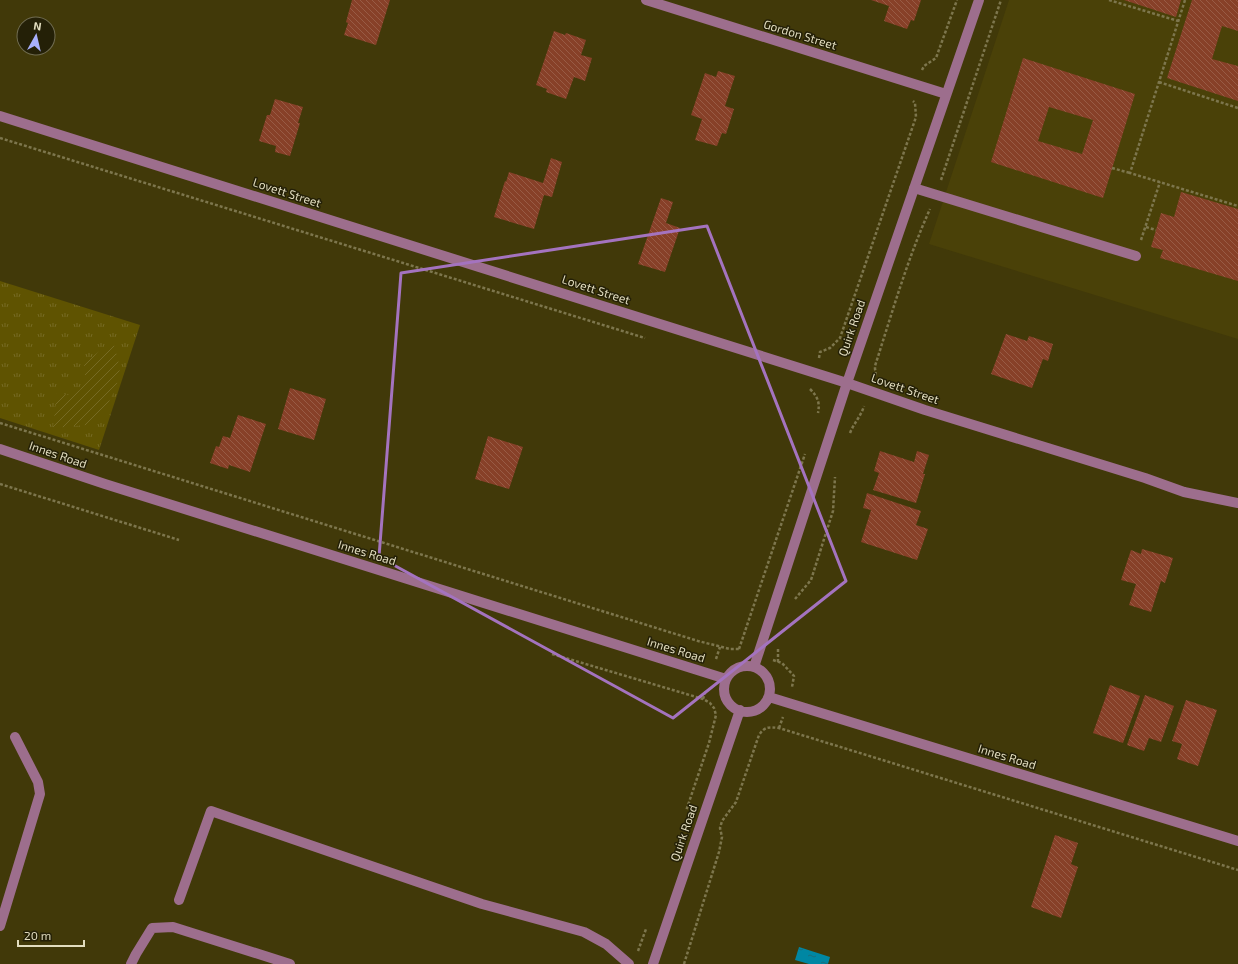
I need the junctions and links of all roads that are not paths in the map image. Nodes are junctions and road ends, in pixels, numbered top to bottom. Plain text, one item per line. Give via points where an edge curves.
1 (646, 0) edge
2 (979, 0) edge
3 (946, 94) junction
4 (0, 116) edge
5 (914, 188) junction
6 (1136, 256) road end
7 (847, 383) junction
8 (0, 449) edge
9 (1238, 503) edge
10 (754, 667) junction
11 (726, 679) junction
12 (769, 697) junction
13 (740, 710) junction
14 (15, 738) dead end
15 (1238, 842) edge
16 (179, 900) dead end
17 (0, 926) edge
18 (633, 960) edge
19 (131, 964) edge
20 (290, 964) edge
21 (653, 964) edge

1 - 3 street, Gordon Street
2 - 3 street, Quirk Road
3 - 5 street, Quirk Road
4 - 7 street, Lovett Street
5 - 6 street
5 - 7 street, Quirk Road
7 - 9 street, Lovett Street via 1184,492
7 - 10 street, Quirk Road
8 - 11 street, Innes Road
10 - 11 street via 738,668
10 - 12 street via 766,675 770,689
11 - 13 street via 724,686 728,701
12 - 13 street via 757,709
12 - 15 street, Innes Road
13 - 21 street, Quirk Road
14 - 17 street via 38,782 40,794
16 - 18 street via 211,811 482,904 584,932
19 - 20 street via 152,928 172,927

